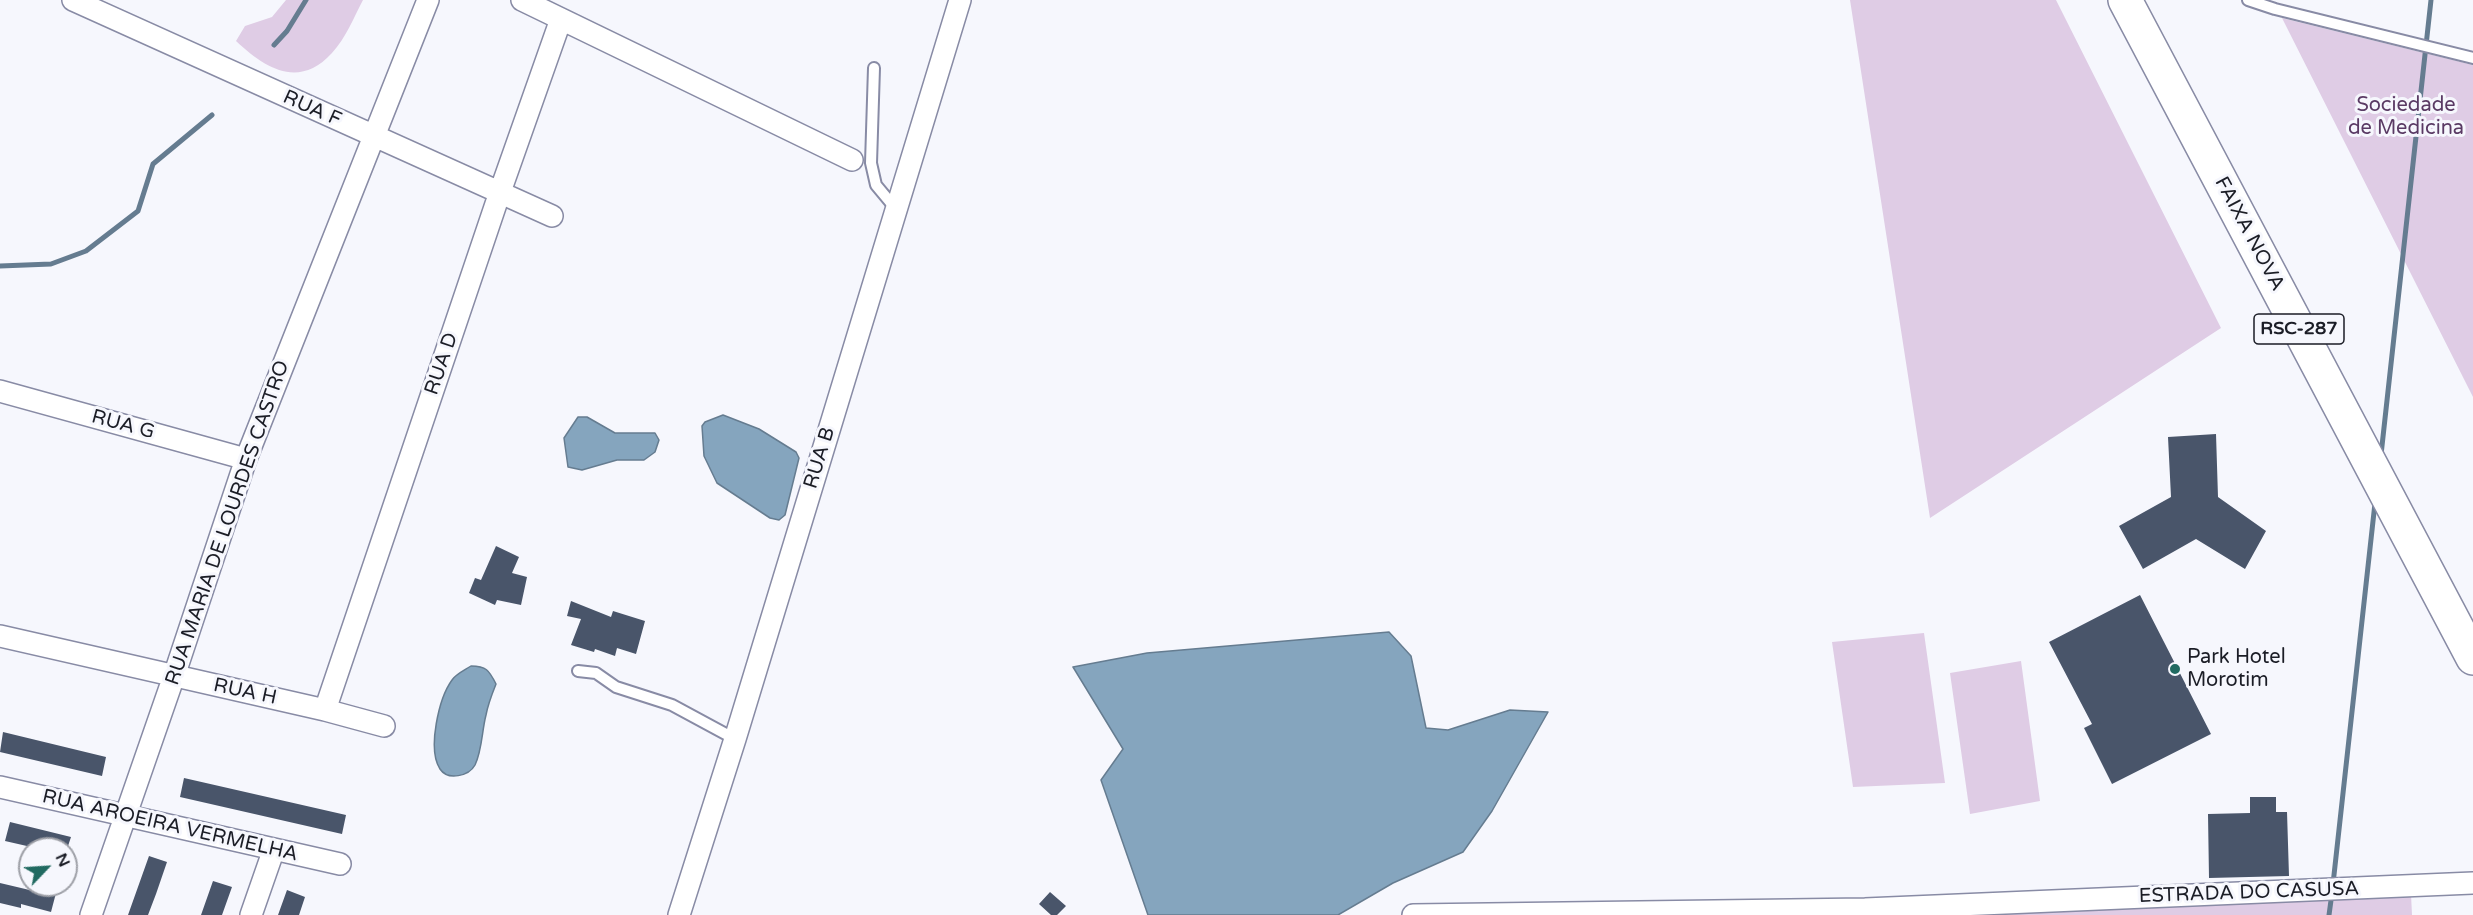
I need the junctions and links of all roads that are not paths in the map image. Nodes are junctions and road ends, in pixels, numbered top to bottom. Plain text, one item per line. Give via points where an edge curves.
1 (73, 0) edge
2 (428, 0) edge
3 (522, 0) edge
4 (960, 0) edge
5 (2125, 0) edge
6 (2248, 0) edge
7 (561, 19) junction
8 (2473, 58) edge
9 (874, 68) dead end
10 (373, 136) junction
11 (852, 160) dead end
12 (500, 192) junction
13 (896, 208) junction
14 (552, 216) dead end
15 (0, 391) edge
16 (246, 459) junction
17 (0, 636) edge
18 (2473, 658) edge
19 (578, 671) dead end
20 (174, 676) junction
21 (325, 710) junction
22 (384, 726) dead end
23 (735, 739) junction
24 (0, 787) edge
25 (125, 817) junction
26 (274, 849) junction
27 (340, 864) dead end
28 (2473, 883) edge
29 (91, 915) edge
30 (251, 915) edge
31 (679, 915) edge
32 (1413, 915) edge

1 - 10 street, RUA F
2 - 10 street, RUA MARIA DE LOURDES CASTRO
3 - 7 street
4 - 13 street, RUA B
5 - 18 highway, FAIXA NOVA / RSC-287
6 - 8 lane
7 - 11 street
7 - 12 street, RUA D
9 - 13 lane via 871,163 876,185
10 - 12 street, RUA F
10 - 16 street, RUA MARIA DE LOURDES CASTRO
12 - 14 street, RUA F
12 - 21 street, RUA D
13 - 23 street, RUA B
15 - 16 street, RUA G
16 - 20 street, RUA MARIA DE LOURDES CASTRO
17 - 20 street, RUA H
19 - 23 lane via 596,674 616,687 672,705
20 - 21 street, RUA H
20 - 25 street, RUA MARIA DE LOURDES CASTRO
21 - 22 street, RUA H
23 - 31 street, RUA B
24 - 25 street, RUA AROEIRA VERMELHA
25 - 26 street, RUA AROEIRA VERMELHA
25 - 29 street, RUA MARIA DE LOURDES CASTRO
26 - 27 street, RUA AROEIRA VERMELHA
26 - 30 street
28 - 32 street, ESTRADA DO CASUSA via 1865,909

